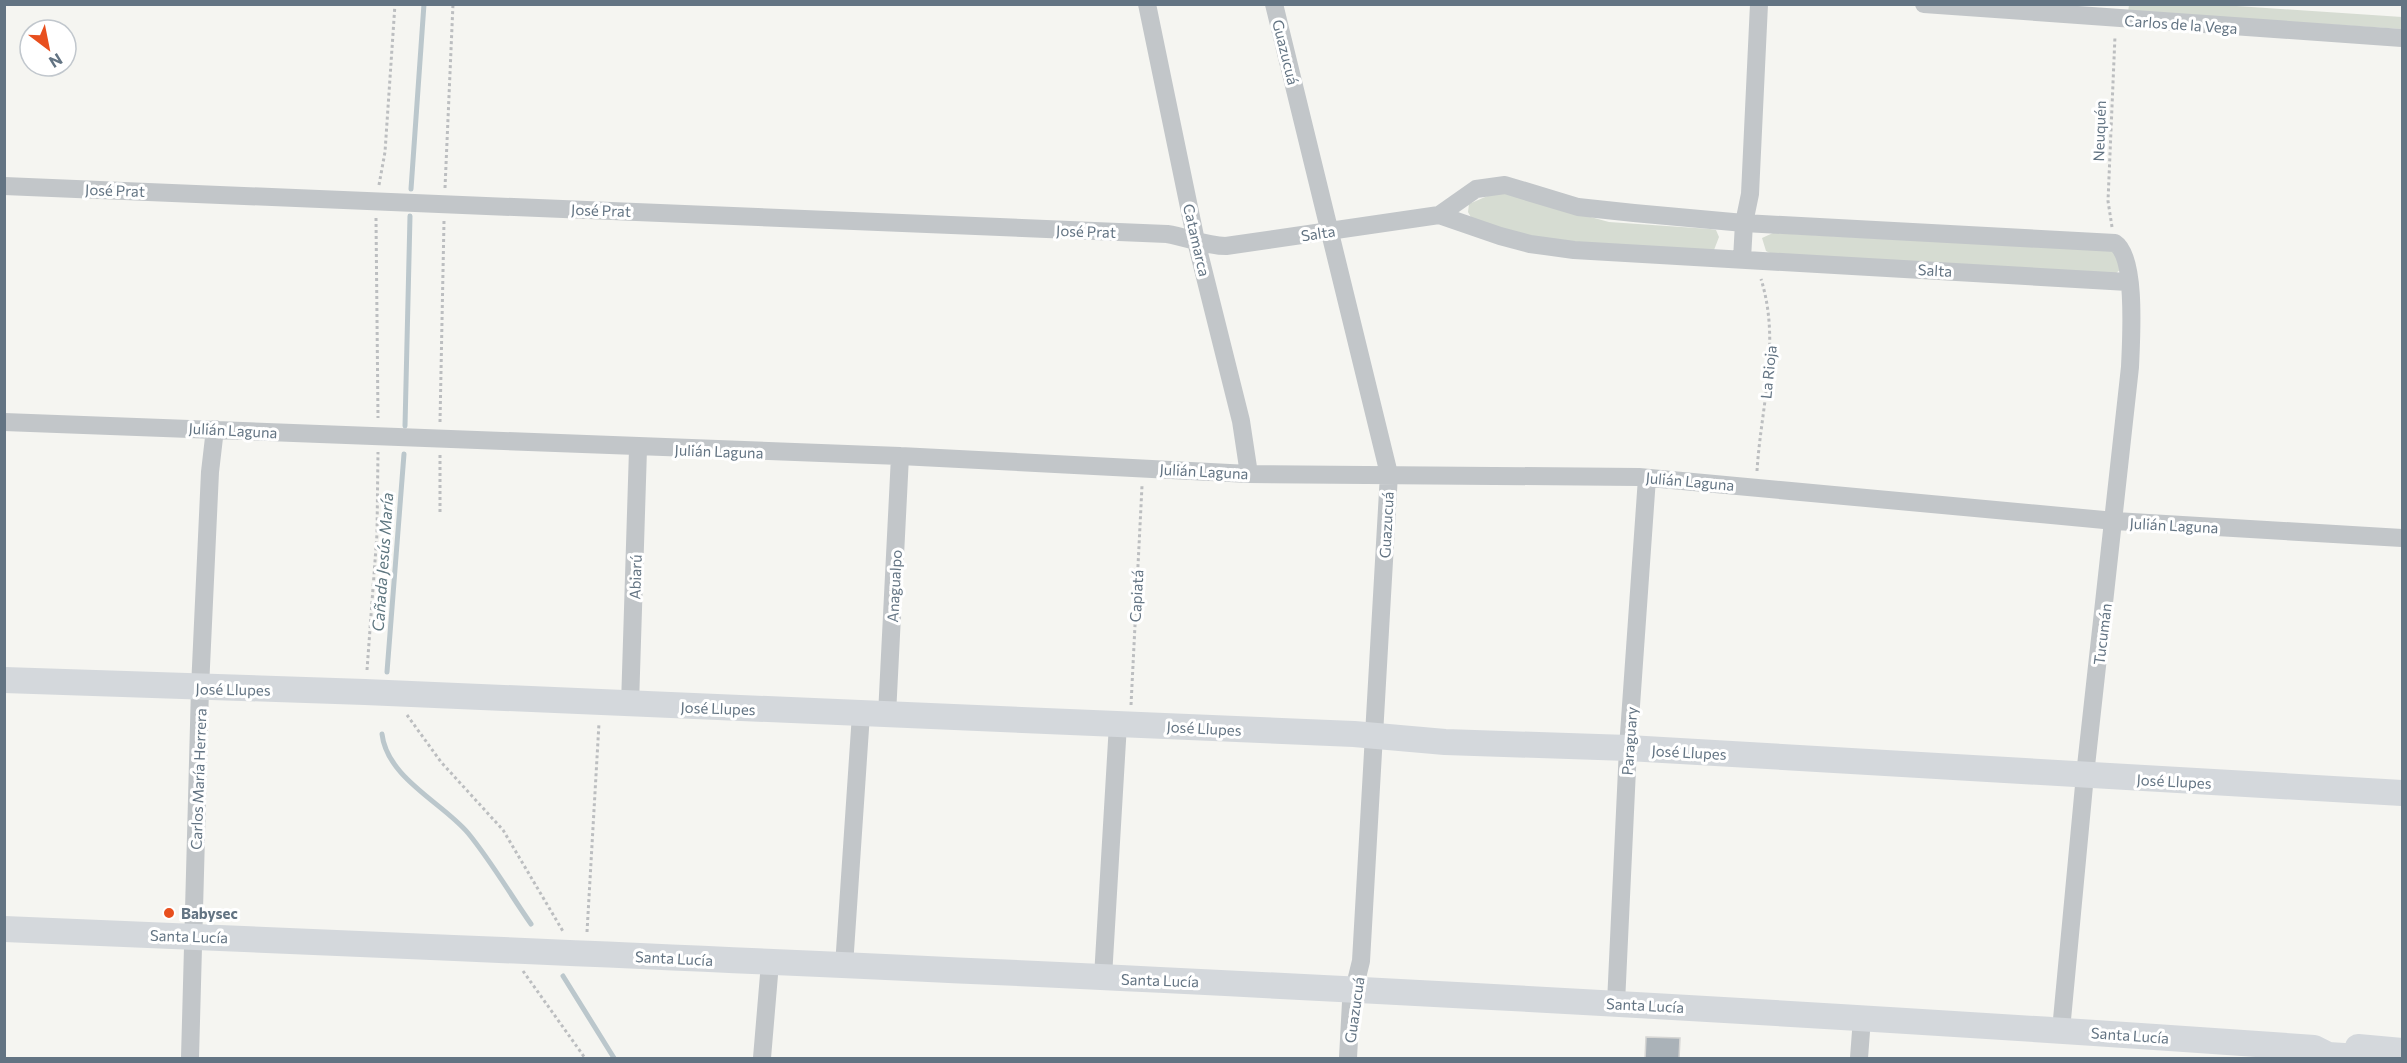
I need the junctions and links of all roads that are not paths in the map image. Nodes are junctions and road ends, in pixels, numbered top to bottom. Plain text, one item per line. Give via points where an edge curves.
1 (1147, 4) edge
2 (1274, 4) edge
3 (1759, 4) edge
4 (1924, 4) edge
5 (2403, 38) edge
6 (4, 186) edge
7 (1439, 215) junction
8 (1744, 223) junction
9 (1331, 231) junction
10 (1196, 241) junction
11 (2115, 243) joint
12 (1749, 259) junction
13 (2128, 282) junction
14 (4, 422) edge
15 (215, 429) junction
16 (638, 448) junction
17 (900, 456) junction
18 (1249, 474) junction
19 (1389, 474) junction
20 (1647, 478) junction
21 (2115, 521) junction
22 (2403, 538) edge
23 (4, 680) edge
24 (200, 688) junction
25 (630, 705) junction
26 (861, 714) junction
27 (887, 715) junction
28 (1124, 724) junction
29 (1374, 736) junction
30 (1628, 748) junction
31 (2085, 775) junction
32 (2403, 793) edge
33 (4, 929) edge
34 (193, 936) junction
35 (770, 963) junction
36 (844, 966) junction
37 (1103, 977) junction
38 (1355, 988) junction
39 (1616, 1004) junction
40 (1862, 1018) junction
41 (2061, 1030) junction
42 (2314, 1048) junction
43 (2403, 1051) edge
44 (190, 1059) edge
45 (762, 1059) edge
46 (1348, 1059) edge
47 (1859, 1059) edge
48 (2376, 1059) edge

1 - 10 street, Catamarca
2 - 9 street, Guazucuá
3 - 8 street via 1750,194
4 - 5 street, Carlos de la Vega
6 - 10 street, José Prat via 1155,234
7 - 8 street, Salta via 1476,189 1505,185 1578,207
7 - 9 street, Salta
7 - 12 street, Salta via 1530,244
8 - 11 street, Salta
8 - 12 street
9 - 10 street, Salta via 1226,246
9 - 19 street, Guazucuá
10 - 18 street, Catamarca via 1241,421
11 - 13 street, Tucumán via 2126,255
12 - 13 street, Salta
13 - 21 street, Tucumán via 2132,307 2130,367
14 - 15 street, Julián Laguna
15 - 16 street, Julián Laguna
15 - 24 street, Carlos María Herrera
16 - 17 street, Julián Laguna
16 - 25 street, Abiarú
17 - 18 street, Julián Laguna
17 - 27 street, Anagualpo
18 - 19 street, Julián Laguna
19 - 20 street, Julián Laguna
19 - 29 street, Guazucuá
20 - 21 street, Julián Laguna
20 - 30 street, Paraguary
21 - 22 street, Julián Laguna
21 - 31 street, Tucumán
23 - 24 street, José Llupes
24 - 25 street, José Llupes
24 - 34 street, Carlos María Herrera
25 - 26 street, José Llupes
26 - 27 street, José Llupes
26 - 36 street
27 - 28 street, José Llupes
28 - 29 street, José Llupes
28 - 37 street
29 - 30 street, José Llupes
29 - 38 street, Guazucuá via 1361,961
30 - 31 street, José Llupes
30 - 39 street, Paraguary
31 - 32 street, José Llupes
31 - 41 street, Tucumán
33 - 34 street, Santa Lucía
34 - 35 street, Santa Lucía
34 - 44 street, Carlos María Herrera
35 - 36 street, Santa Lucía
35 - 45 street
36 - 37 street, Santa Lucía
37 - 38 street, Santa Lucía
38 - 39 street, Santa Lucía
38 - 46 street, Guazucuá
39 - 40 street, Santa Lucía
40 - 41 street, Santa Lucía
40 - 47 street
41 - 42 street, Santa Lucía
42 - 43 street, Santa Lucía via 2329,1044
42 - 48 street, Santa Lucía via 2328,1055

